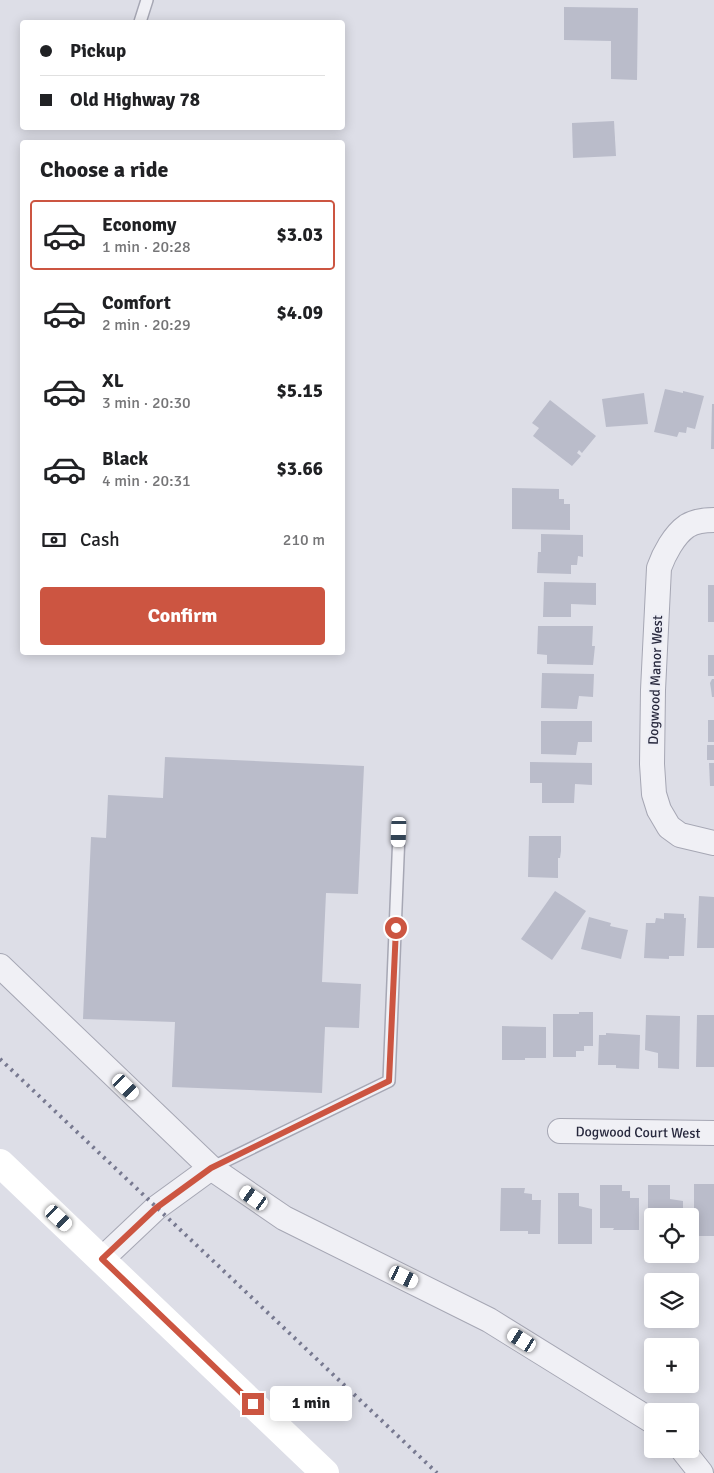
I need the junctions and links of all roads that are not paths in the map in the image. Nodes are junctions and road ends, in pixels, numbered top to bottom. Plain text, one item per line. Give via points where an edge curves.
1 (147, 0) edge
2 (141, 20) edge
3 (714, 520) edge
4 (399, 832) dead end
5 (714, 843) edge
6 (0, 966) edge
7 (560, 1130) dead end
8 (714, 1133) edge
9 (0, 1163) edge
10 (211, 1168) junction
11 (102, 1259) junction
12 (644, 1416) edge
13 (689, 1458) edge
14 (325, 1473) edge
15 (701, 1473) edge

1 - 2 lane
3 - 5 street, Dogwood Manor West via 701,520 687,526 664,552 659,568 652,764 654,794 669,827 680,835
4 - 10 lane via 389,1081
6 - 10 street
7 - 8 street, Dogwood Court West
9 - 11 main road
10 - 11 street via 156,1208
10 - 12 street via 284,1218 489,1320
11 - 14 main road
13 - 15 street

